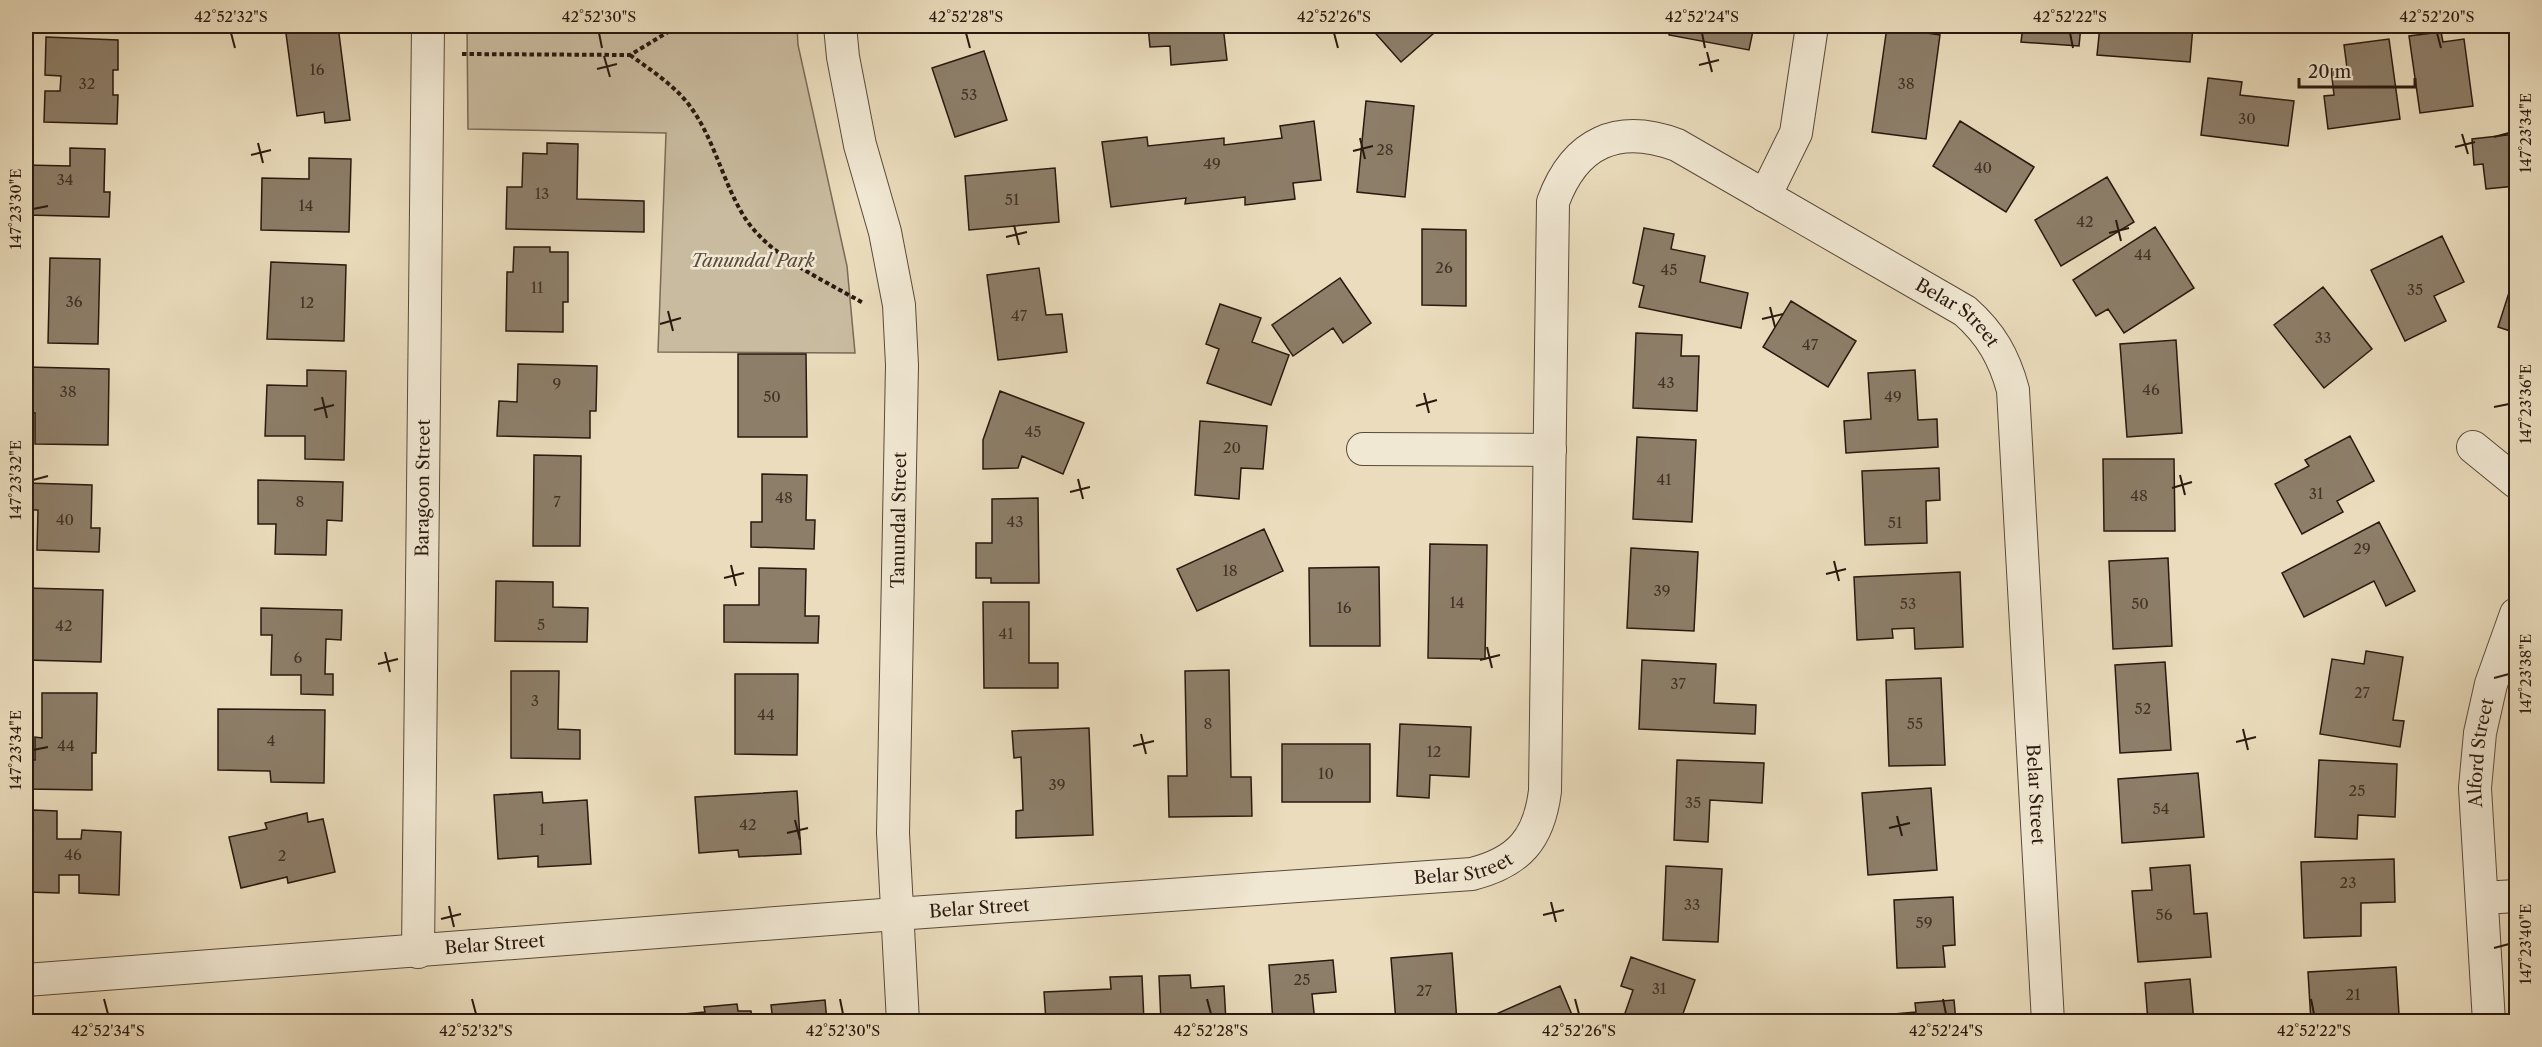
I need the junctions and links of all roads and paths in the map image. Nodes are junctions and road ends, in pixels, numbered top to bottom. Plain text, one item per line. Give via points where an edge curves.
1 (678, 26) edge
2 (840, 26) edge
3 (1812, 26) edge
4 (427, 40) edge
5 (630, 54) junction
6 (1765, 196) junction
7 (899, 305) junction
8 (2473, 447) dead end
9 (1363, 449) dead end
10 (1550, 450) junction
11 (2517, 482) edge
12 (2517, 614) edge
13 (2517, 896) edge
14 (2482, 898) junction
15 (896, 914) junction
16 (418, 952) junction
17 (26, 980) edge
18 (903, 1022) edge
19 (2048, 1022) edge
20 (2489, 1022) edge

1 - 5 path
2 - 7 street, Tanundal Street via 860,145 885,232
3 - 6 street via 1796,133
4 - 5 path
4 - 16 street, Baragoon Street
5 - 7 path via 671,86 693,110 746,220 764,241 869,306
6 - 10 street, Belar Street via 1677,145 1655,137 1613,138 1575,162 1553,201
6 - 19 street, Belar Street via 1965,311 1998,348 2007,369 2014,402
7 - 15 street, Tanundal Street via 902,365 893,833
8 - 11 street
9 - 10 street
10 - 15 street, Belar Street via 1545,791 1535,831 1510,859 1472,874
12 - 14 street, Alford Street via 2491,684 2480,733 2475,788
13 - 14 street
14 - 20 street, Alford Street
15 - 16 street, Belar Street
15 - 18 street, Tanundal Street
16 - 17 street, Belar Street

